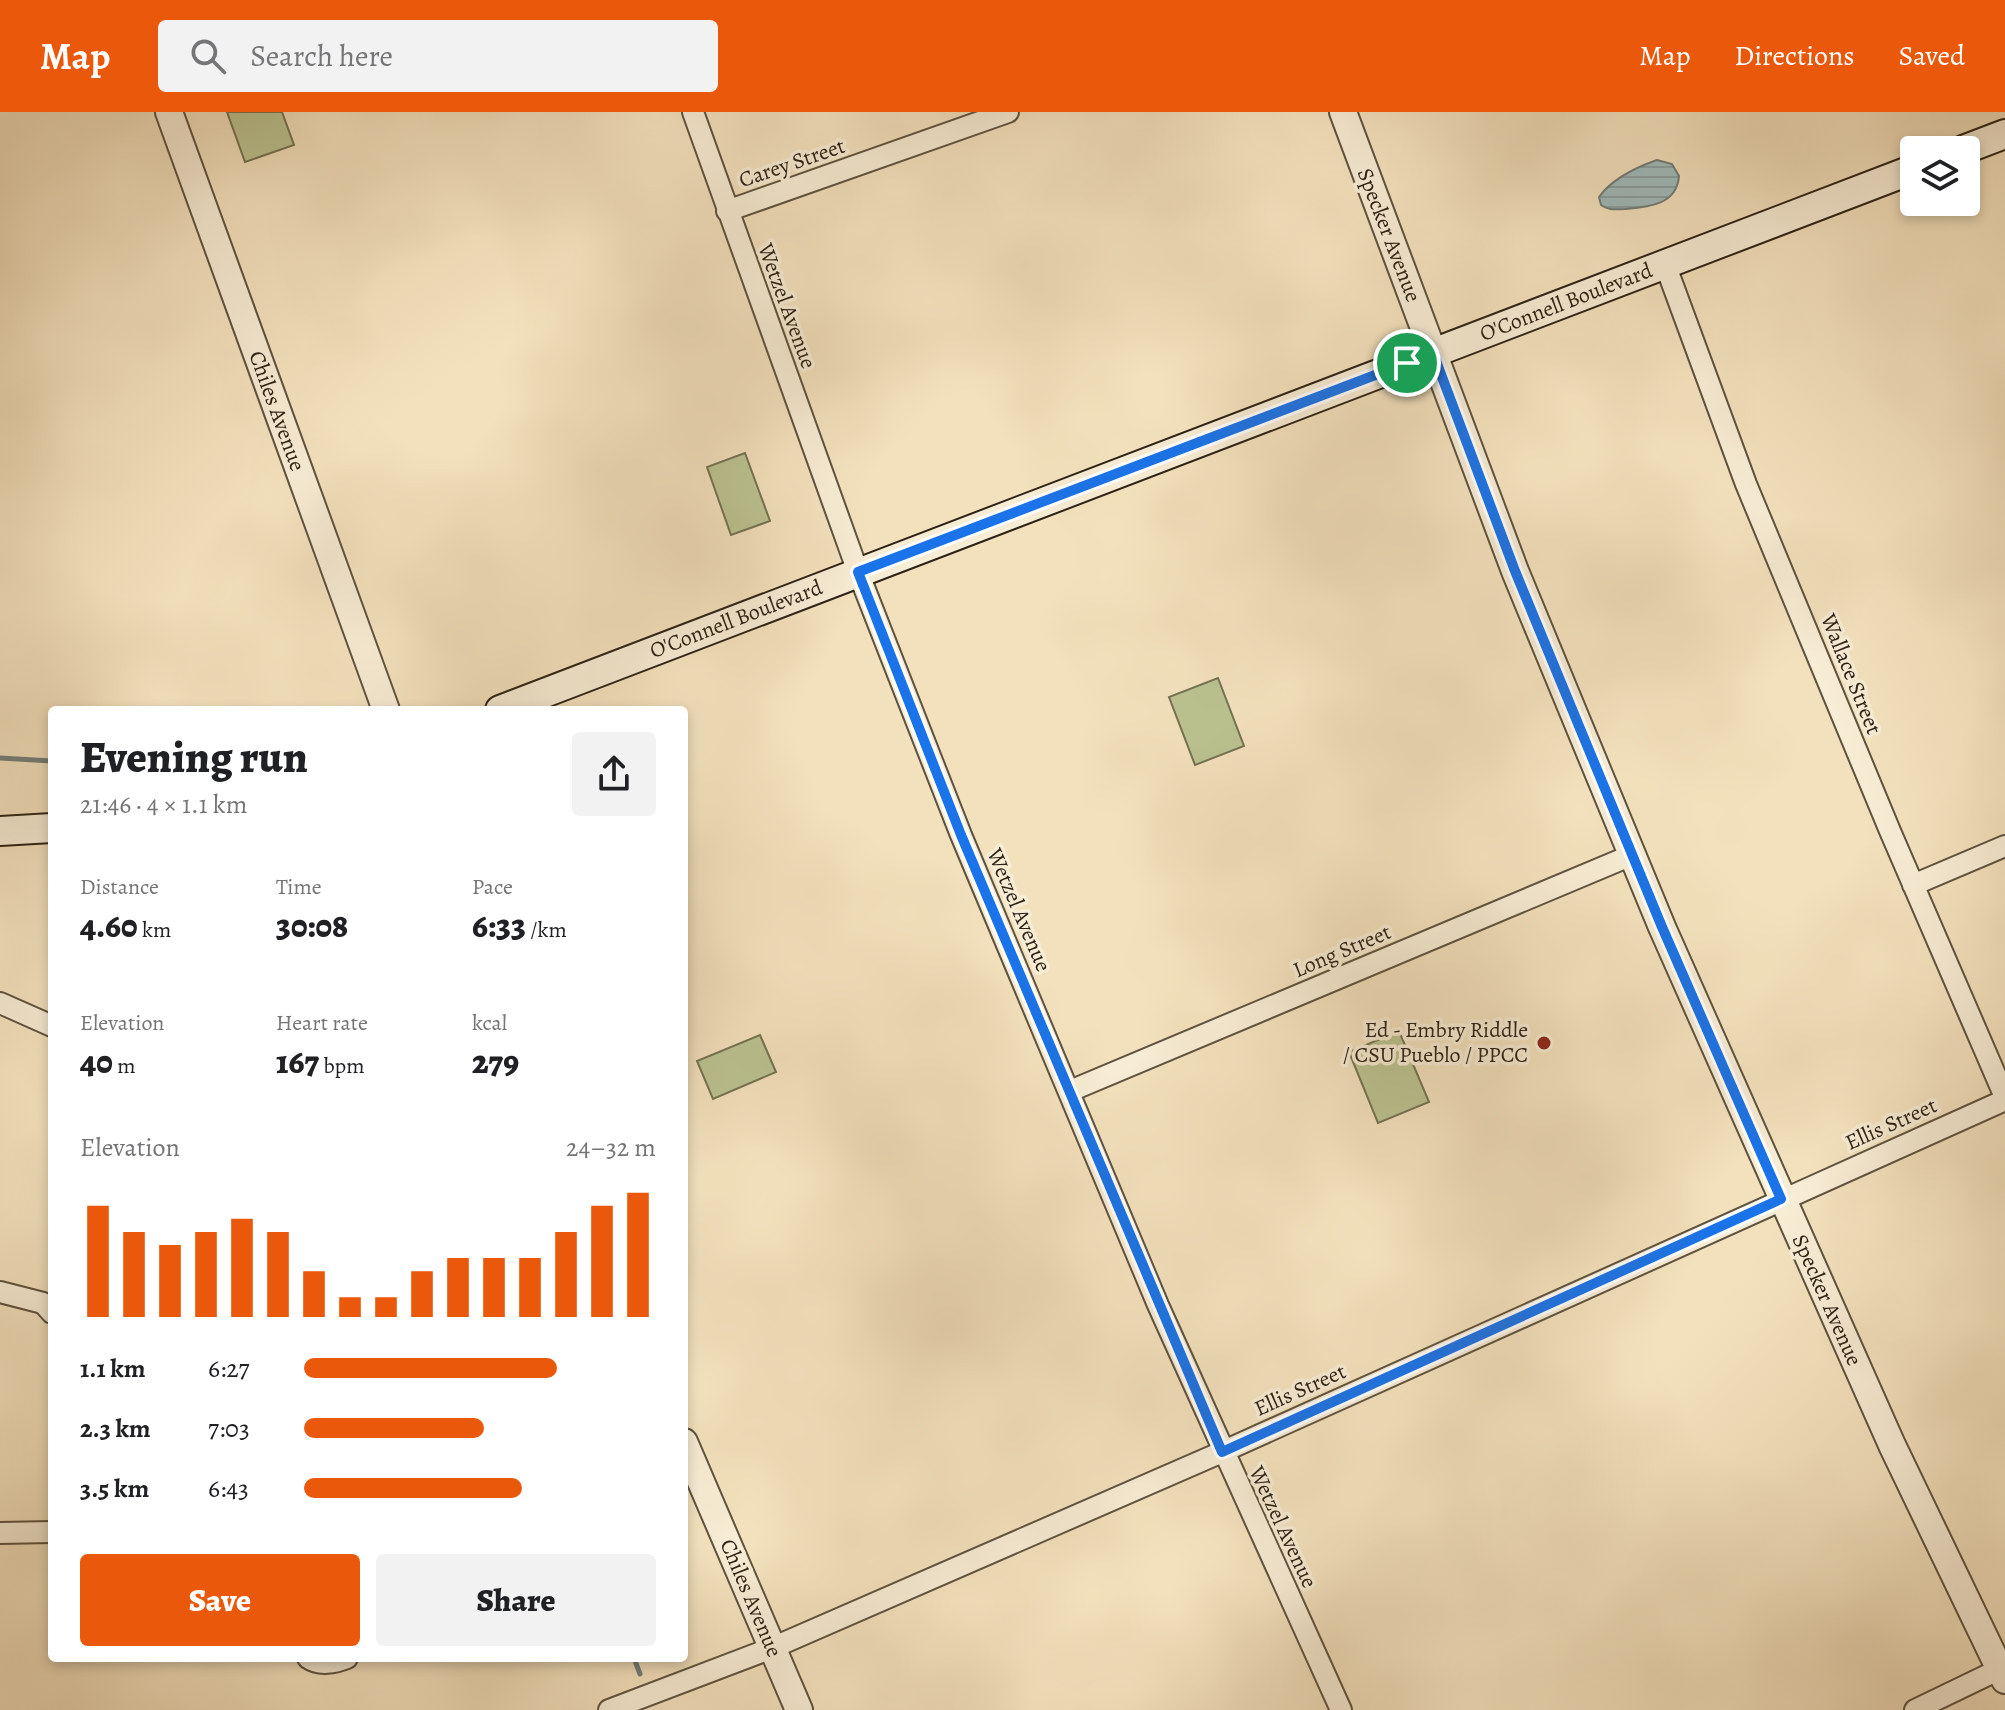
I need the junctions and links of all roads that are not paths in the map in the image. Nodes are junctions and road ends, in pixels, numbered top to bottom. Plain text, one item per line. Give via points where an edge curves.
1 (169, 112) edge
2 (693, 112) edge
3 (1008, 112) edge
4 (1343, 112) edge
5 (2005, 134) edge
6 (1980, 144) edge
7 (1900, 174) edge
8 (727, 211) junction
9 (1665, 264) junction
10 (1433, 353) junction
11 (858, 572) junction
12 (385, 706) edge
13 (510, 706) edge
14 (48, 828) edge
15 (0, 831) edge
16 (2005, 846) edge
17 (1632, 855) junction
18 (1913, 885) junction
19 (0, 1003) edge
20 (48, 1024) edge
21 (1070, 1091) junction
22 (2005, 1098) edge
23 (1781, 1199) junction
24 (0, 1292) edge
25 (48, 1309) edge
26 (688, 1451) edge
27 (1222, 1452) junction
28 (48, 1532) edge
29 (0, 1533) edge
30 (772, 1648) junction
31 (319, 1662) edge
32 (339, 1662) edge
33 (2002, 1674) edge
34 (609, 1710) edge
35 (799, 1710) edge
36 (1341, 1710) edge
37 (1915, 1710) edge

1 - 12 street, Chiles Avenue
2 - 8 street, Wetzel Avenue
3 - 8 street, Carey Street
4 - 10 street, Specker Avenue
5 - 6 main road
7 - 9 main road, O'Connell Boulevard
8 - 11 street, Wetzel Avenue
9 - 10 main road, O'Connell Boulevard
9 - 18 street, Wallace Street via 1746,484
10 - 11 main road, O'Connell Boulevard
10 - 17 street, Specker Avenue via 1515,571
11 - 13 main road, O'Connell Boulevard
11 - 21 street, Wetzel Avenue via 961,835
14 - 15 main road
16 - 18 street
17 - 21 street, Long Street
17 - 23 street, Specker Avenue
18 - 22 street, Wallace Street
19 - 20 street
21 - 27 street, Wetzel Avenue
22 - 23 street, Ellis Street
23 - 27 street, Ellis Street
23 - 33 street, Specker Avenue
24 - 25 street
26 - 30 street, Chiles Avenue
27 - 30 street, Ellis Street
27 - 36 street, Wetzel Avenue
28 - 29 street
30 - 34 street, Ellis Street
30 - 35 street, Chiles Avenue
31 - 32 street
33 - 37 street

